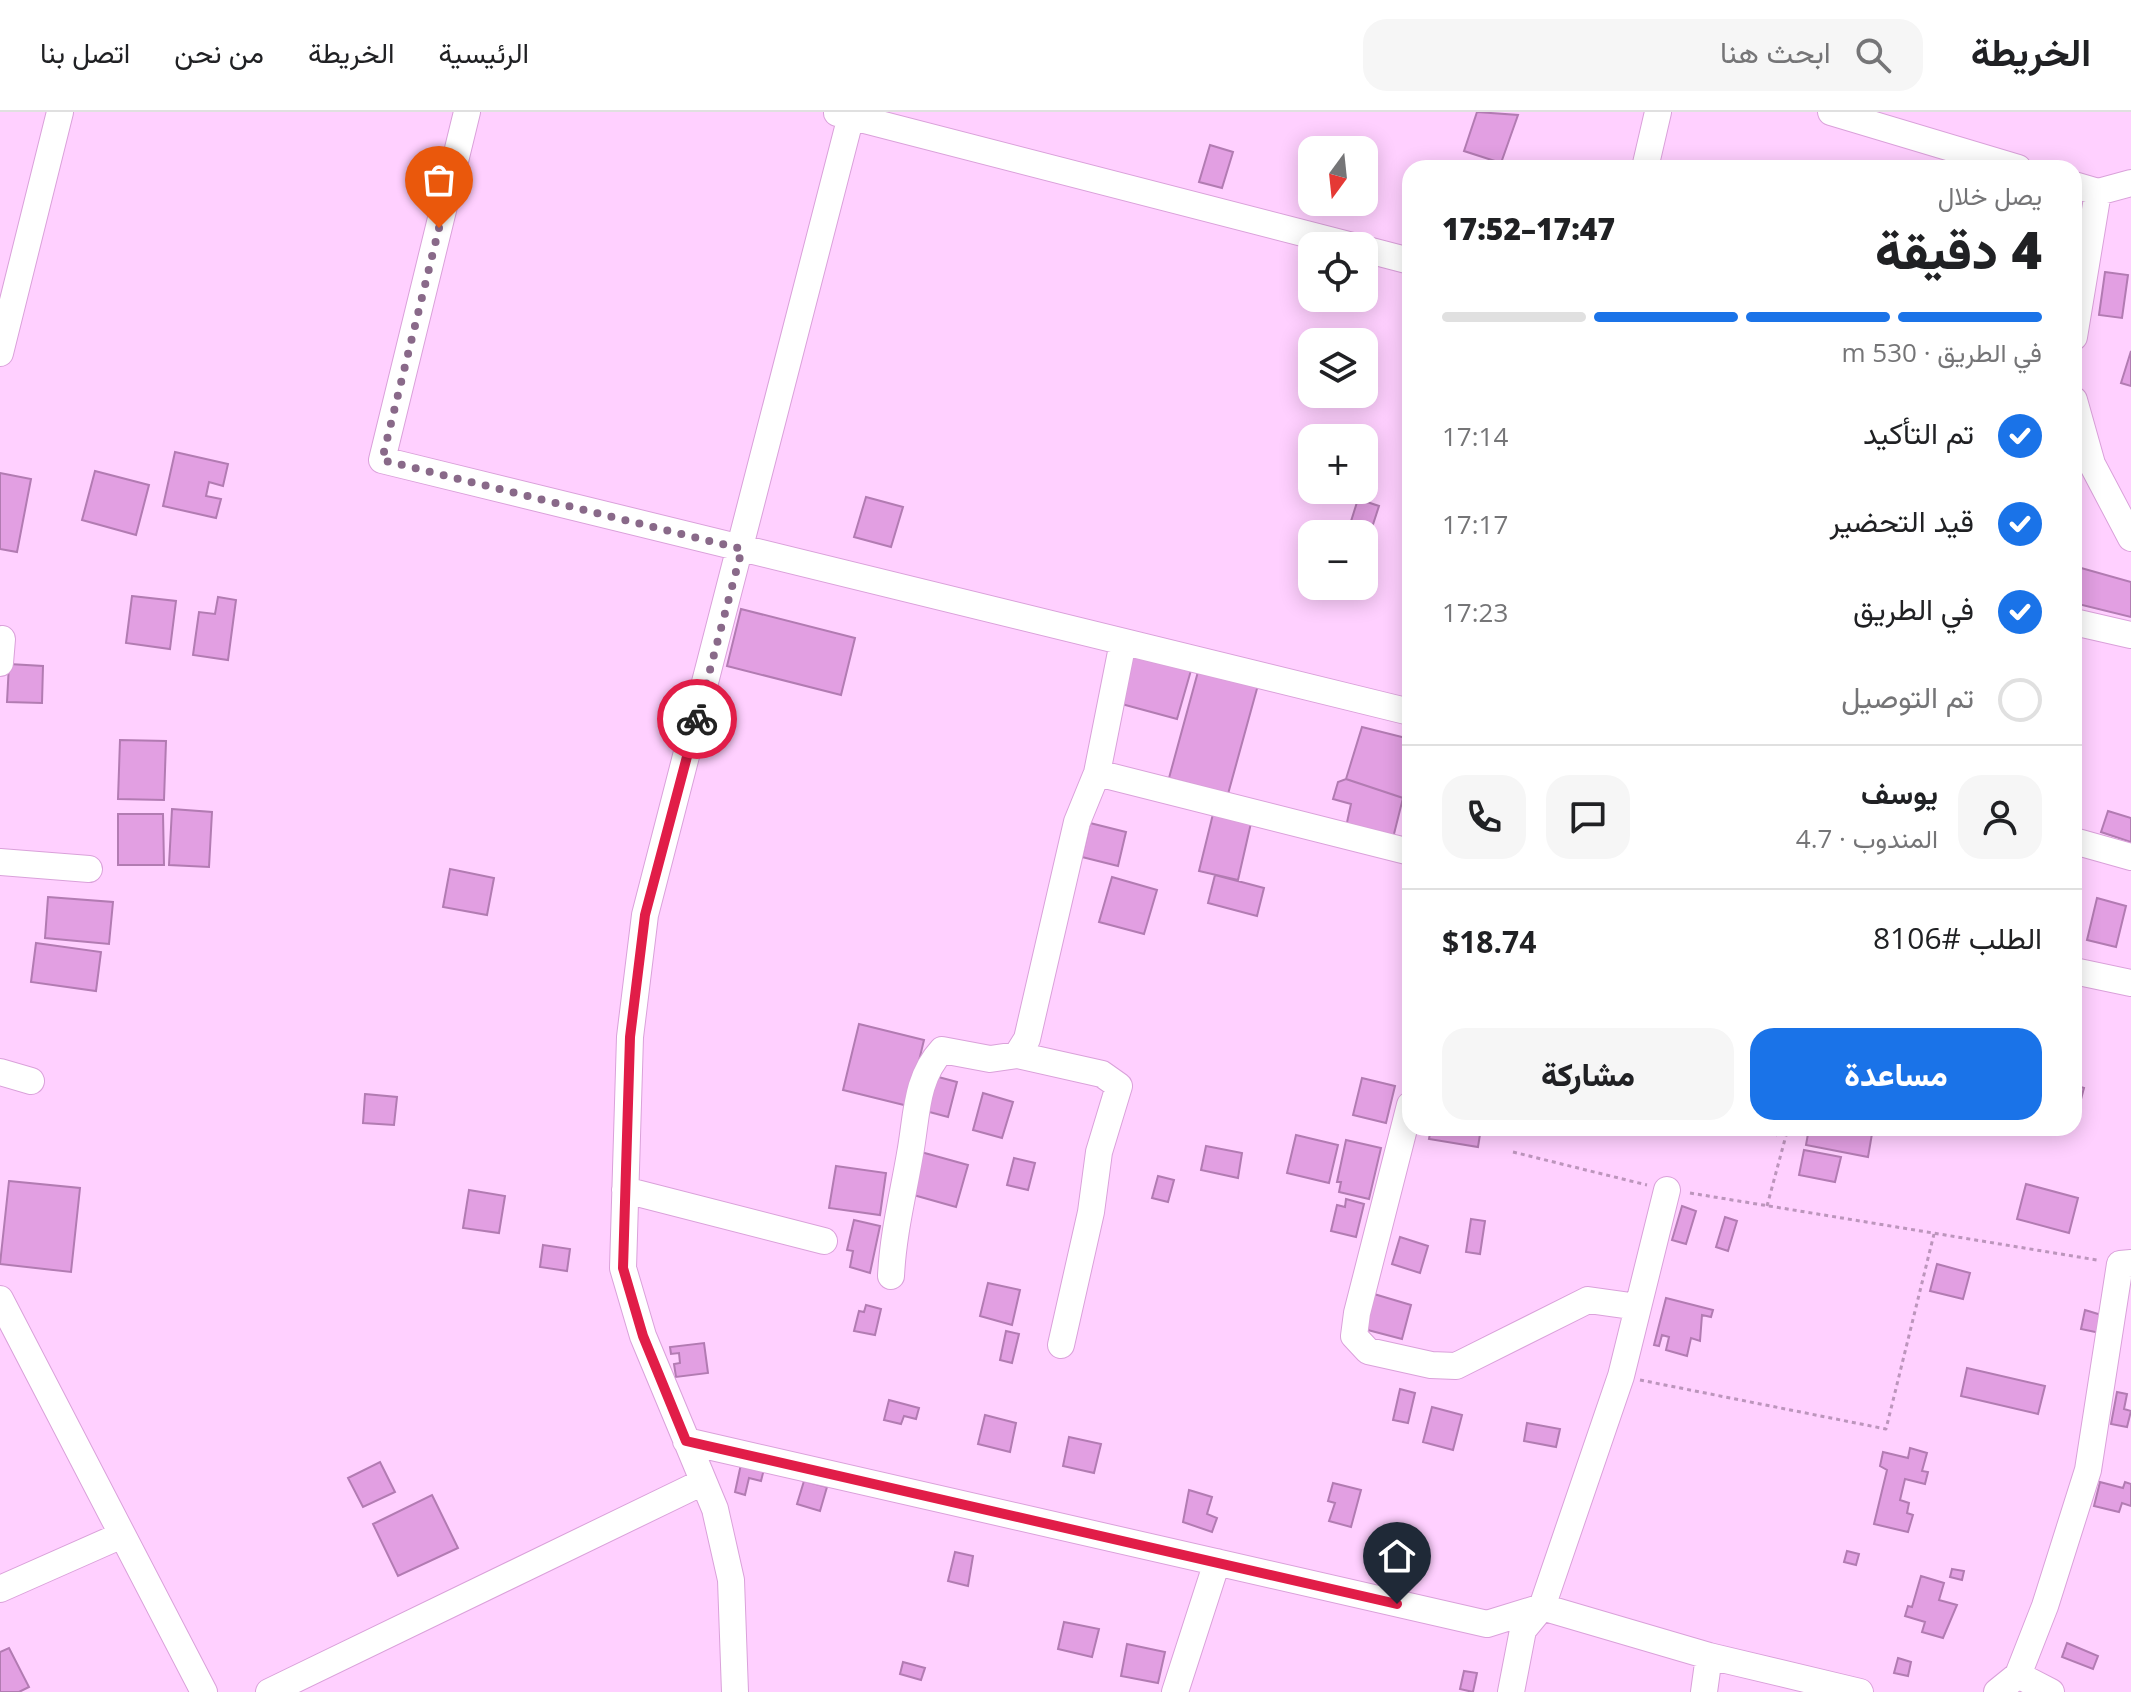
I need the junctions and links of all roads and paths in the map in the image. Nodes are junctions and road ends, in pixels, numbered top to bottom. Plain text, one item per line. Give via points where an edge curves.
1 (60, 112) edge
2 (467, 112) edge
3 (1658, 112) edge
4 (1831, 112) edge
5 (843, 114) edge
6 (1647, 160) edge
7 (1991, 160) edge
8 (2131, 183) edge
9 (2086, 188) edge
10 (1299, 232) edge
11 (2082, 238) edge
12 (1378, 253) edge
13 (1402, 259) edge
14 (0, 353) edge
15 (2082, 428) edge
16 (2131, 538) edge
17 (742, 549) junction
18 (2082, 624) edge
19 (2131, 635) edge
20 (1123, 642) junction
21 (1402, 710) edge
22 (1097, 773) junction
23 (2082, 843) edge
24 (1402, 850) edge
25 (2131, 857) edge
26 (0, 862) edge
27 (89, 869) dead end
28 (2082, 973) edge
29 (2131, 983) edge
30 (1017, 1055) junction
31 (0, 1072) edge
32 (31, 1081) dead end
33 (1402, 1136) edge
34 (1786, 1136) edge
35 (1513, 1152) dead end
36 (625, 1190) junction
37 (1667, 1190) junction
38 (1767, 1206) junction
39 (1934, 1234) junction
40 (824, 1241) dead end
41 (2126, 1264) edge
42 (891, 1276) dead end
43 (0, 1299) edge
44 (1638, 1307) junction
45 (1061, 1345) dead end
46 (1621, 1376) junction
47 (686, 1441) junction
48 (703, 1482) junction
49 (122, 1535) junction
50 (1217, 1562) junction
51 (0, 1589) edge
52 (1542, 1607) junction
53 (1709, 1656) junction
54 (2018, 1675) junction
55 (204, 1692) edge
56 (269, 1692) edge
57 (735, 1692) edge
58 (1175, 1692) edge
59 (1511, 1692) edge
60 (1704, 1692) edge
61 (1860, 1692) edge
62 (1997, 1692) edge
63 (2051, 1692) edge

1 - 14 street
2 - 17 street via 382,460
3 - 6 street
4 - 7 street
5 - 10 street
5 - 17 street
8 - 9 street
9 - 11 street
12 - 13 street
15 - 16 street via 2092,464
17 - 20 street
17 - 36 street via 645,915 630,1037
18 - 19 street
20 - 21 street
20 - 22 street
22 - 24 street
22 - 30 street via 1077,822 1027,1039
23 - 25 street
26 - 27 street
28 - 29 street
30 - 42 street via 990,1059 942,1050 931,1062 916,1101
30 - 45 street via 1102,1074 1119,1086 1099,1152
31 - 32 street
33 - 44 street via 1354,1336 1368,1351 1456,1366 1588,1300
34 - 38 path
35 - 37 path
36 - 40 street
36 - 47 street via 623,1268 643,1336
37 - 38 path
37 - 44 street
38 - 39 path
39 - 41 path
39 - 46 path via 1886,1429
41 - 54 street via 2088,1470
43 - 49 street
44 - 46 street
46 - 52 street
47 - 48 street
47 - 50 street
48 - 56 street
48 - 57 street via 715,1509 731,1580
49 - 51 street
49 - 55 street
50 - 52 street via 1487,1624
50 - 58 street
52 - 53 street
52 - 59 street via 1523,1630
53 - 60 street
53 - 61 street
54 - 62 street
54 - 63 street

